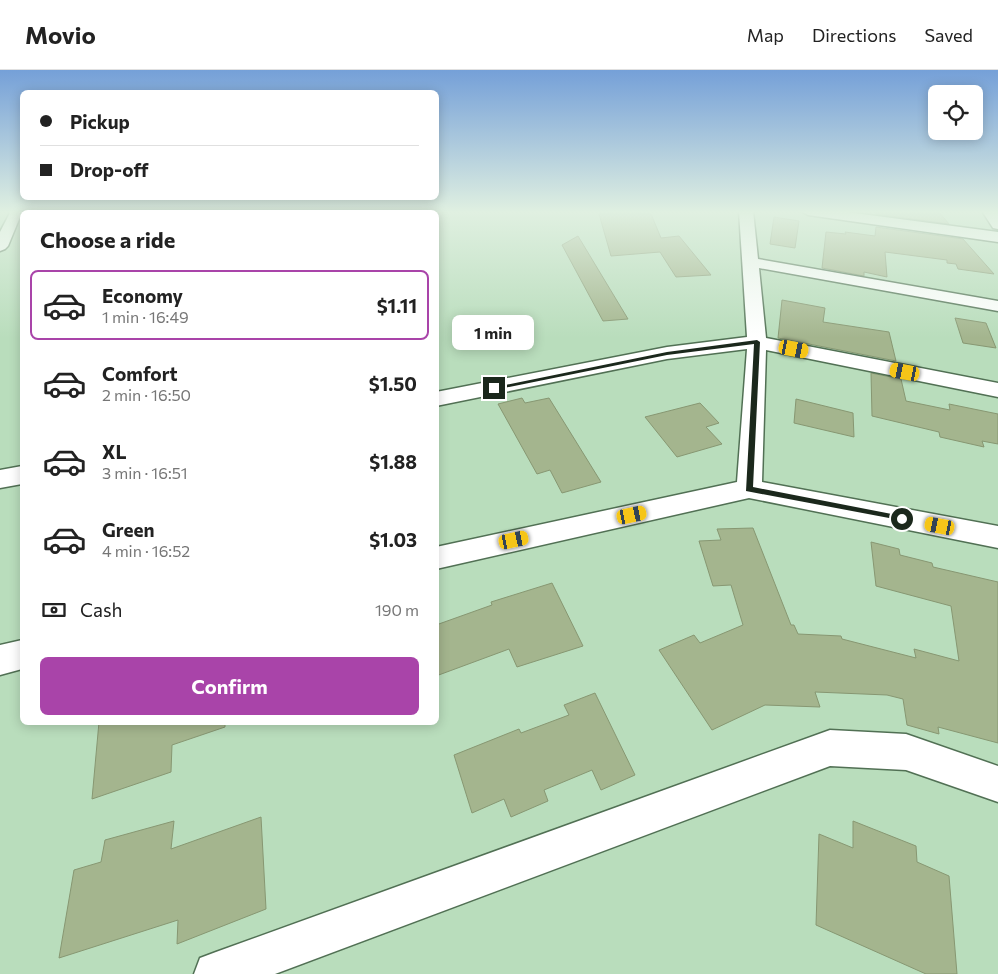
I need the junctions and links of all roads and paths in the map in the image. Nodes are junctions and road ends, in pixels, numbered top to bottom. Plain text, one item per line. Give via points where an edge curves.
1 (749, 253) edge
2 (750, 262) junction
3 (998, 306) edge
4 (757, 342) junction
5 (998, 390) edge
6 (439, 398) edge
7 (20, 475) edge
8 (0, 479) edge
9 (749, 489) junction
10 (998, 537) edge
11 (439, 557) edge
12 (20, 655) edge
13 (0, 660) edge
14 (998, 784) edge
15 (216, 974) edge

1 - 2 street
2 - 3 street
2 - 4 street
4 - 5 street
4 - 6 street via 667,353
4 - 9 street
7 - 8 street
9 - 10 street
9 - 11 street
12 - 13 street
14 - 15 street via 906,752 830,748

